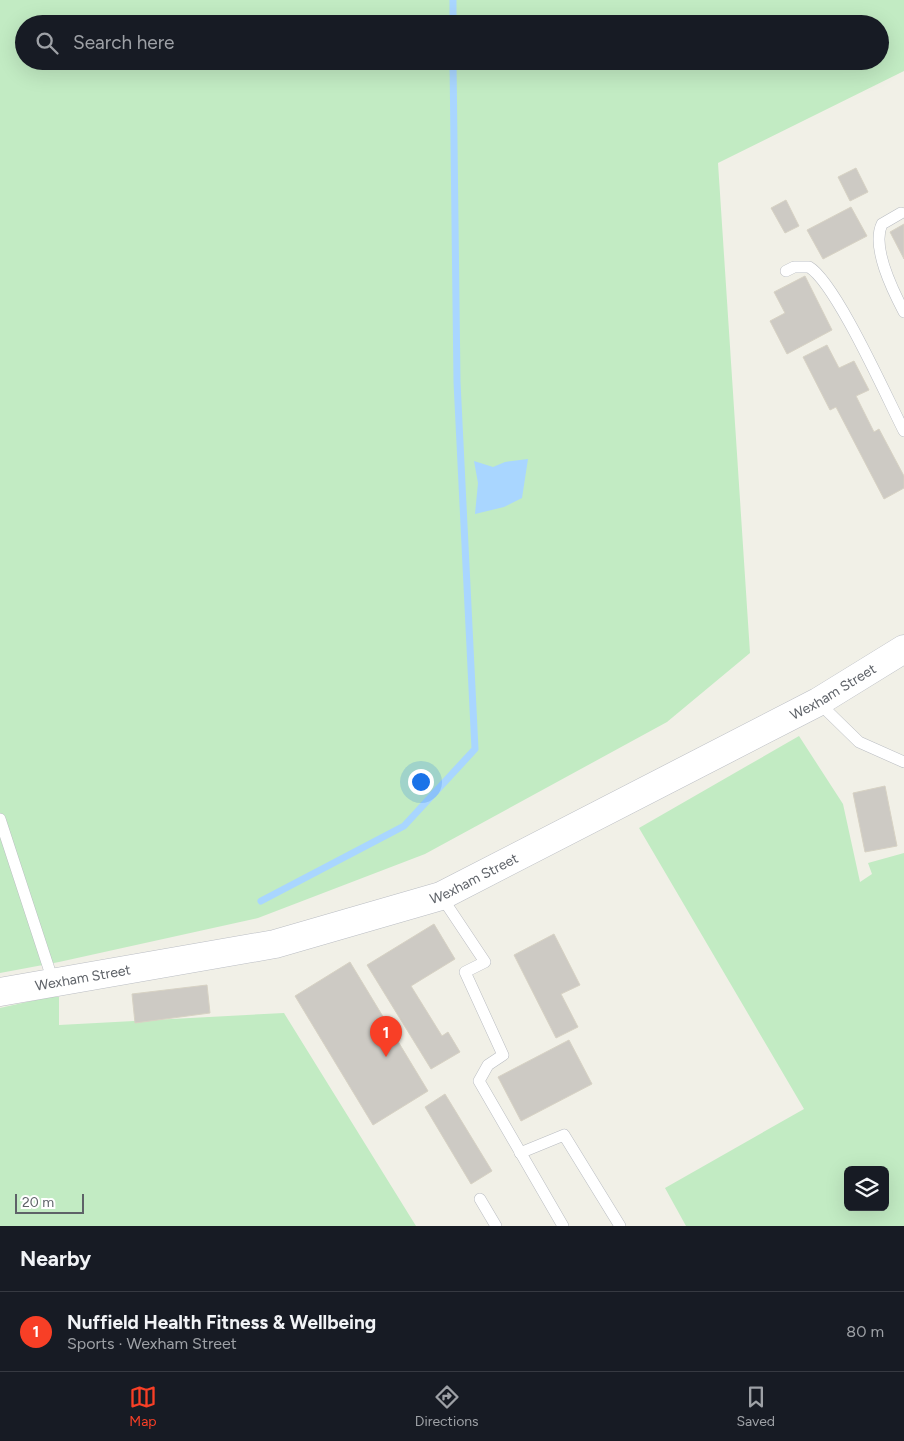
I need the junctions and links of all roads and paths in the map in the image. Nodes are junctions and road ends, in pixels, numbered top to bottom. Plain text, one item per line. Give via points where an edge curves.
1 (901, 213) dead end
2 (786, 271) dead end
3 (904, 312) edge
4 (904, 431) edge
5 (904, 649) edge
6 (818, 702) junction
7 (904, 762) edge
8 (0, 819) edge
9 (441, 896) junction
10 (53, 981) junction
11 (0, 992) edge
12 (520, 1152) junction
13 (480, 1199) dead end
14 (562, 1225) edge
15 (496, 1226) edge
16 (620, 1226) edge

1 - 3 lane via 882,224 878,237 888,274
2 - 4 lane via 794,267 809,267 823,280
5 - 6 street, Wexham Street
6 - 7 lane via 859,742
6 - 9 street, Wexham Street
8 - 10 lane
9 - 10 street, Wexham Street via 275,944
9 - 12 lane via 485,962 465,972 503,1055 488,1065 479,1081
10 - 11 street, Wexham Street
12 - 14 lane
12 - 16 lane via 564,1134
13 - 15 lane

